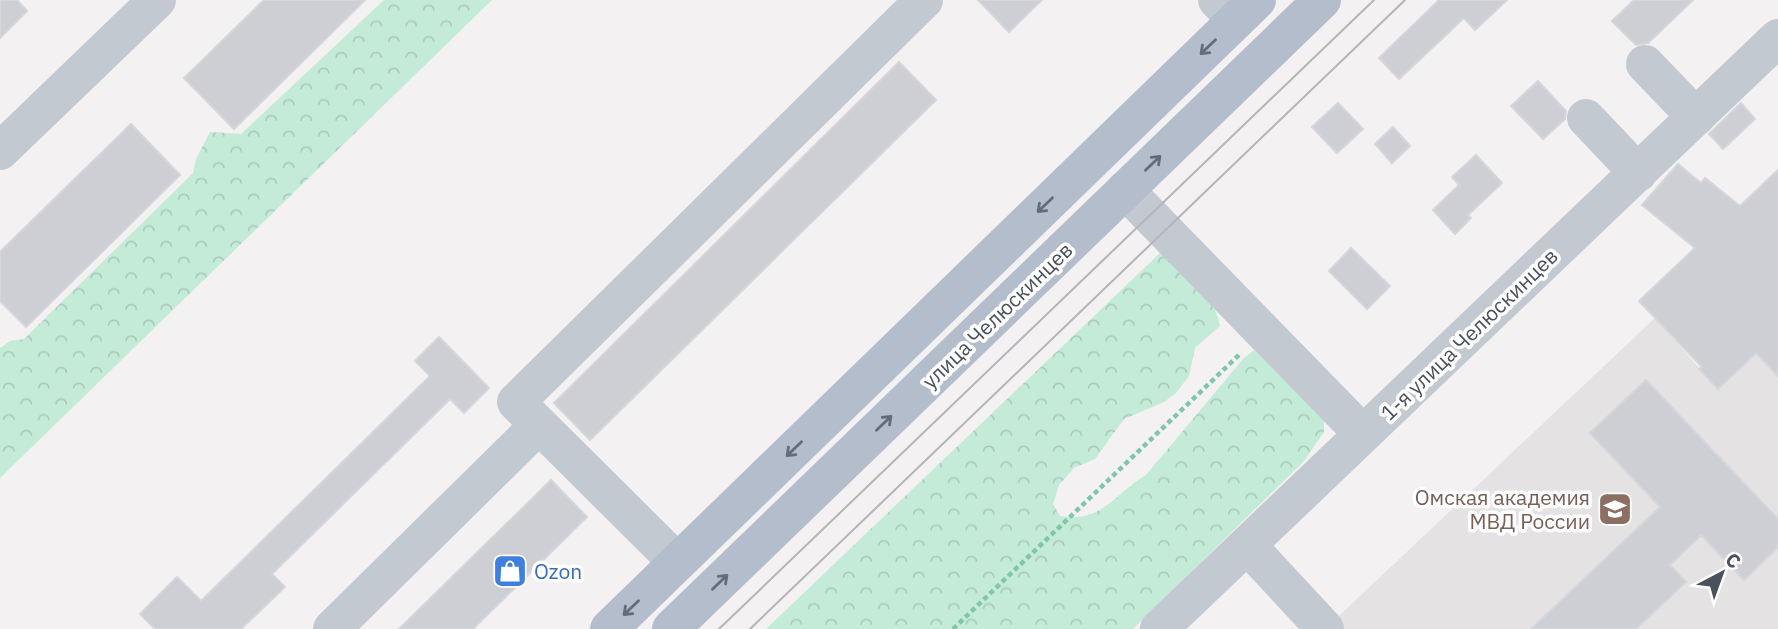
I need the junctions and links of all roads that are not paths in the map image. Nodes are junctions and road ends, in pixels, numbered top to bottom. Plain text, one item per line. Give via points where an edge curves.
1 (157, 0) edge
2 (924, 0) edge
3 (1322, 0) edge
4 (1237, 7) edge
5 (1775, 47) edge
6 (1268, 52) junction
7 (1645, 64) dead end
8 (1696, 117) junction
9 (1586, 118) dead end
10 (0, 151) edge
11 (1094, 158) junction
12 (1637, 173) junction
13 (1125, 190) junction
14 (539, 425) junction
15 (1363, 434) junction
16 (1247, 545) junction
17 (677, 562) junction
18 (1170, 626) edge
19 (332, 629) edge
20 (609, 629) edge
21 (671, 629) edge
22 (1325, 629) edge

1 - 10 street
2 - 14 street via 516,402
3 - 6 main road, улица Челюскинцев
4 - 6 main road
4 -> 11 main road
5 - 8 street, 1-я улица Челюскинцев
13 -> 6 main road, улица Челюскинцев
7 - 8 street
8 - 12 street, 1-я улица Челюскинцев
9 - 12 street
11 - 13 main road
11 -> 17 main road
12 - 15 street, 1-я улица Челюскинцев
13 - 15 street
21 -> 13 main road, улица Челюскинцев
14 - 17 street
14 - 19 street
15 - 16 street, 1-я улица Челюскинцев
16 - 18 street, 1-я улица Челюскинцев
16 - 22 street
17 -> 20 main road

